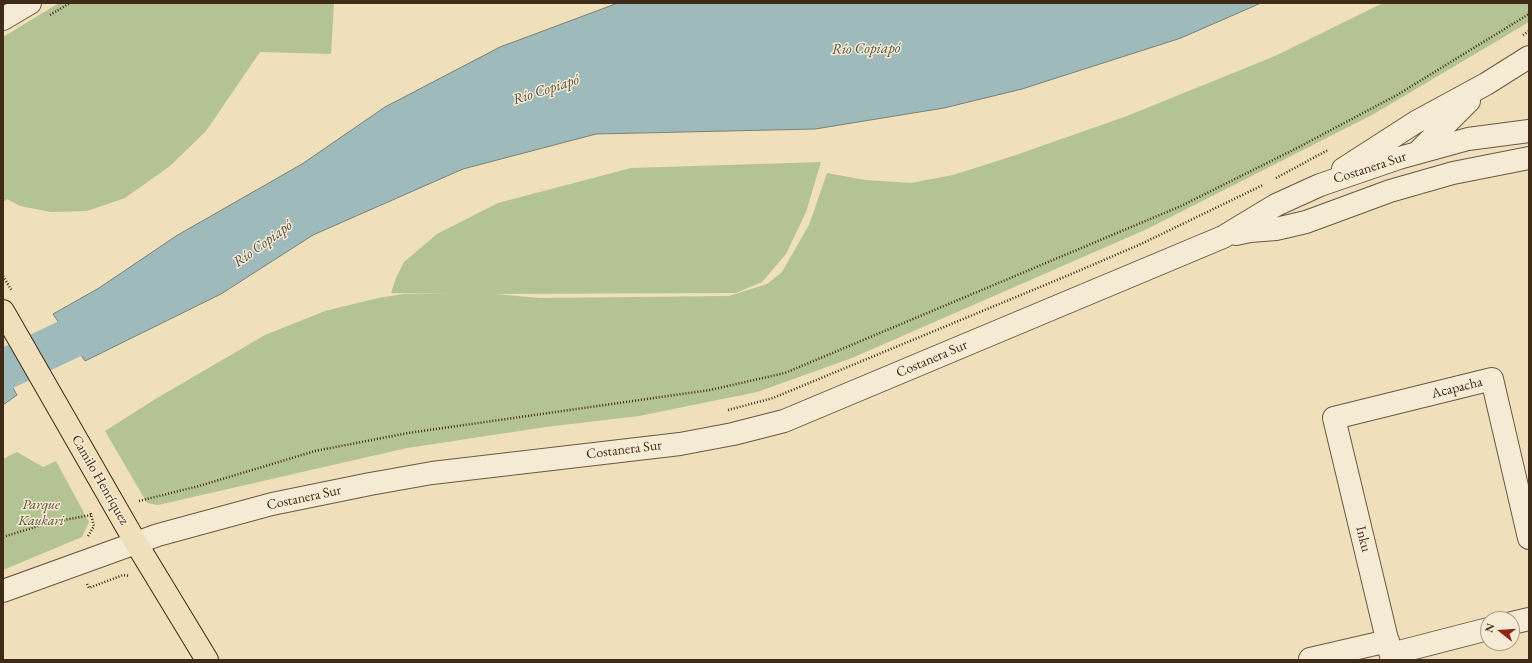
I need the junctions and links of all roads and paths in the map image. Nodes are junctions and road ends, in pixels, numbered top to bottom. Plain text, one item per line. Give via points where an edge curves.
1 (30, 3) edge
2 (1529, 14) edge
3 (3, 19) edge
4 (1529, 31) edge
5 (1522, 35) dead end
6 (1529, 57) edge
7 (1486, 84) junction
8 (1529, 131) edge
9 (1333, 148) dead end
10 (1417, 153) junction
11 (1529, 158) edge
12 (1274, 179) dead end
13 (1268, 182) dead end
14 (1320, 185) junction
15 (1315, 219) junction
16 (1223, 237) junction
17 (3, 311) edge
18 (727, 410) dead end
19 (1334, 418) joint
20 (138, 502) dead end
21 (91, 515) dead end
22 (3, 537) edge
23 (1529, 538) edge
24 (136, 543) junction
25 (3, 591) edge
26 (1480, 631) edge
27 (1390, 652) edge
28 (204, 656) edge
29 (1310, 659) dead end

1 - 3 street
2 - 20 path via 1398,95 1181,206 785,373 710,390 408,433 315,452
4 - 5 path
6 - 7 street
7 - 10 street
7 - 14 street via 1416,122
8 - 10 street, Costanera Sur via 1468,139
9 - 12 path
10 - 14 street, Costanera Sur
10 - 15 street via 1366,192
11 - 15 street, Costanera Sur via 1453,172 1390,191
13 - 18 path via 1142,244 1069,275 773,398
14 - 16 street, Costanera Sur via 1276,205
15 - 16 street, Costanera Sur via 1276,229
16 - 24 street, Costanera Sur via 784,421 680,444 489,466 370,484 272,504
17 - 24 main road, Camilo Henríquez
19 - 23 street, Acapacha via 1492,379
19 - 27 street, Inku
21 - 22 path via 48,523
24 - 25 street, Costanera Sur
24 - 28 main road, Camilo Henríquez
26 - 27 street
27 - 29 street

